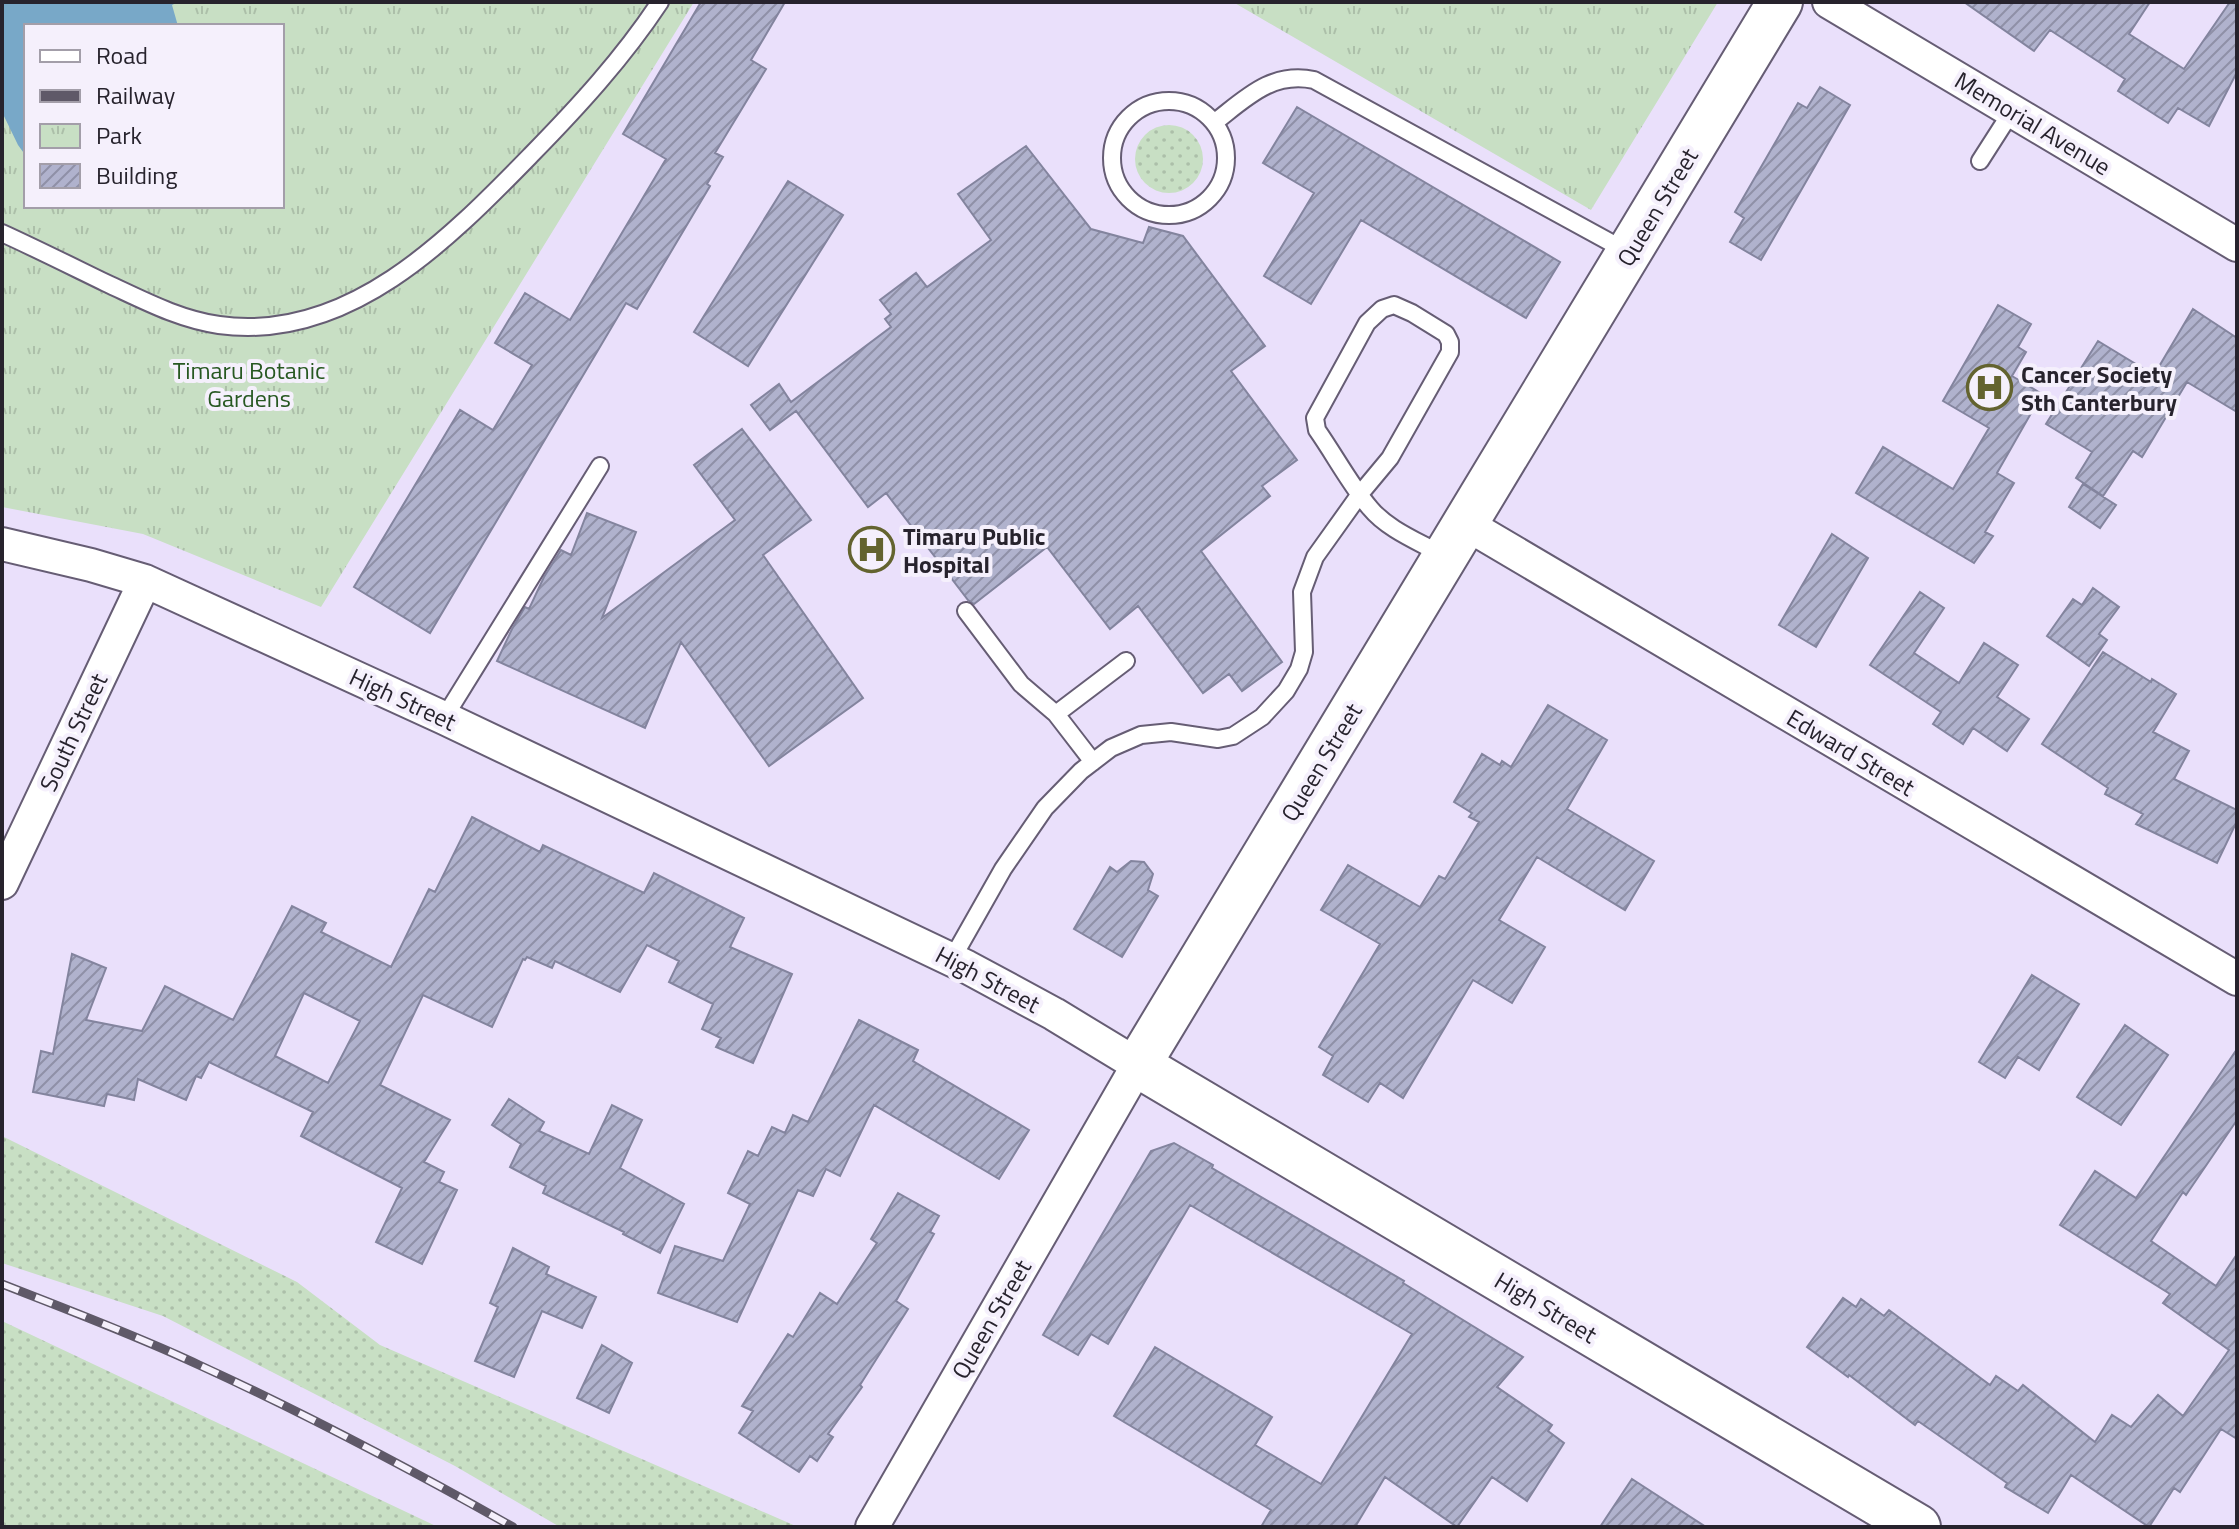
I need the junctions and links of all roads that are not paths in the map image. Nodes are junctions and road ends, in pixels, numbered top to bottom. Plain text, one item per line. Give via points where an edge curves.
1 (660, 2) edge
2 (1780, 2) edge
3 (1829, 2) edge
4 (2012, 111) junction
5 (1215, 122) junction
6 (1980, 161) dead end
7 (2, 233) edge
8 (2237, 245) edge
9 (1630, 253) junction
10 (600, 466) dead end
11 (1360, 494) junction
12 (1456, 541) junction
13 (2, 544) edge
14 (145, 581) junction
15 (966, 611) dead end
16 (1126, 661) dead end
17 (1056, 714) junction
18 (444, 718) junction
19 (1093, 762) junction
20 (2, 883) edge
21 (952, 959) junction
22 (2237, 979) edge
23 (1138, 1065) junction
24 (872, 1527) edge
25 (1918, 1527) edge

1 - 7 lane via 580,103 461,224 379,288 335,310 261,327 195,321
2 - 9 street, Queen Street
3 - 4 street, Memorial Avenue
4 - 6 lane
4 - 8 street, Memorial Avenue
5 - 5 lane via 1227,157 1216,192 1203,205 1169,216 1150,213 1121,190 1112,172 1116,133 1144,105 1183,101
5 - 9 lane via 1267,84 1298,76 1314,80
9 - 12 street, Queen Street
10 - 18 lane
11 - 11 lane via 1317,430 1315,418 1367,323 1394,305 1446,334 1450,352 1390,458
11 - 12 lane via 1388,523
11 - 19 lane via 1315,557 1302,592 1304,652 1299,669 1262,717 1233,736 1218,739 1171,732 1141,735
12 - 22 street, Edward Street
12 - 23 street, Queen Street
13 - 14 street, High Street
14 - 18 street, High Street
14 - 20 street, South Street
15 - 17 lane via 1021,684
16 - 17 lane
17 - 19 lane
18 - 21 street, High Street
19 - 21 lane via 1045,808
21 - 23 street, High Street
23 - 24 street, Queen Street
23 - 25 street, High Street

